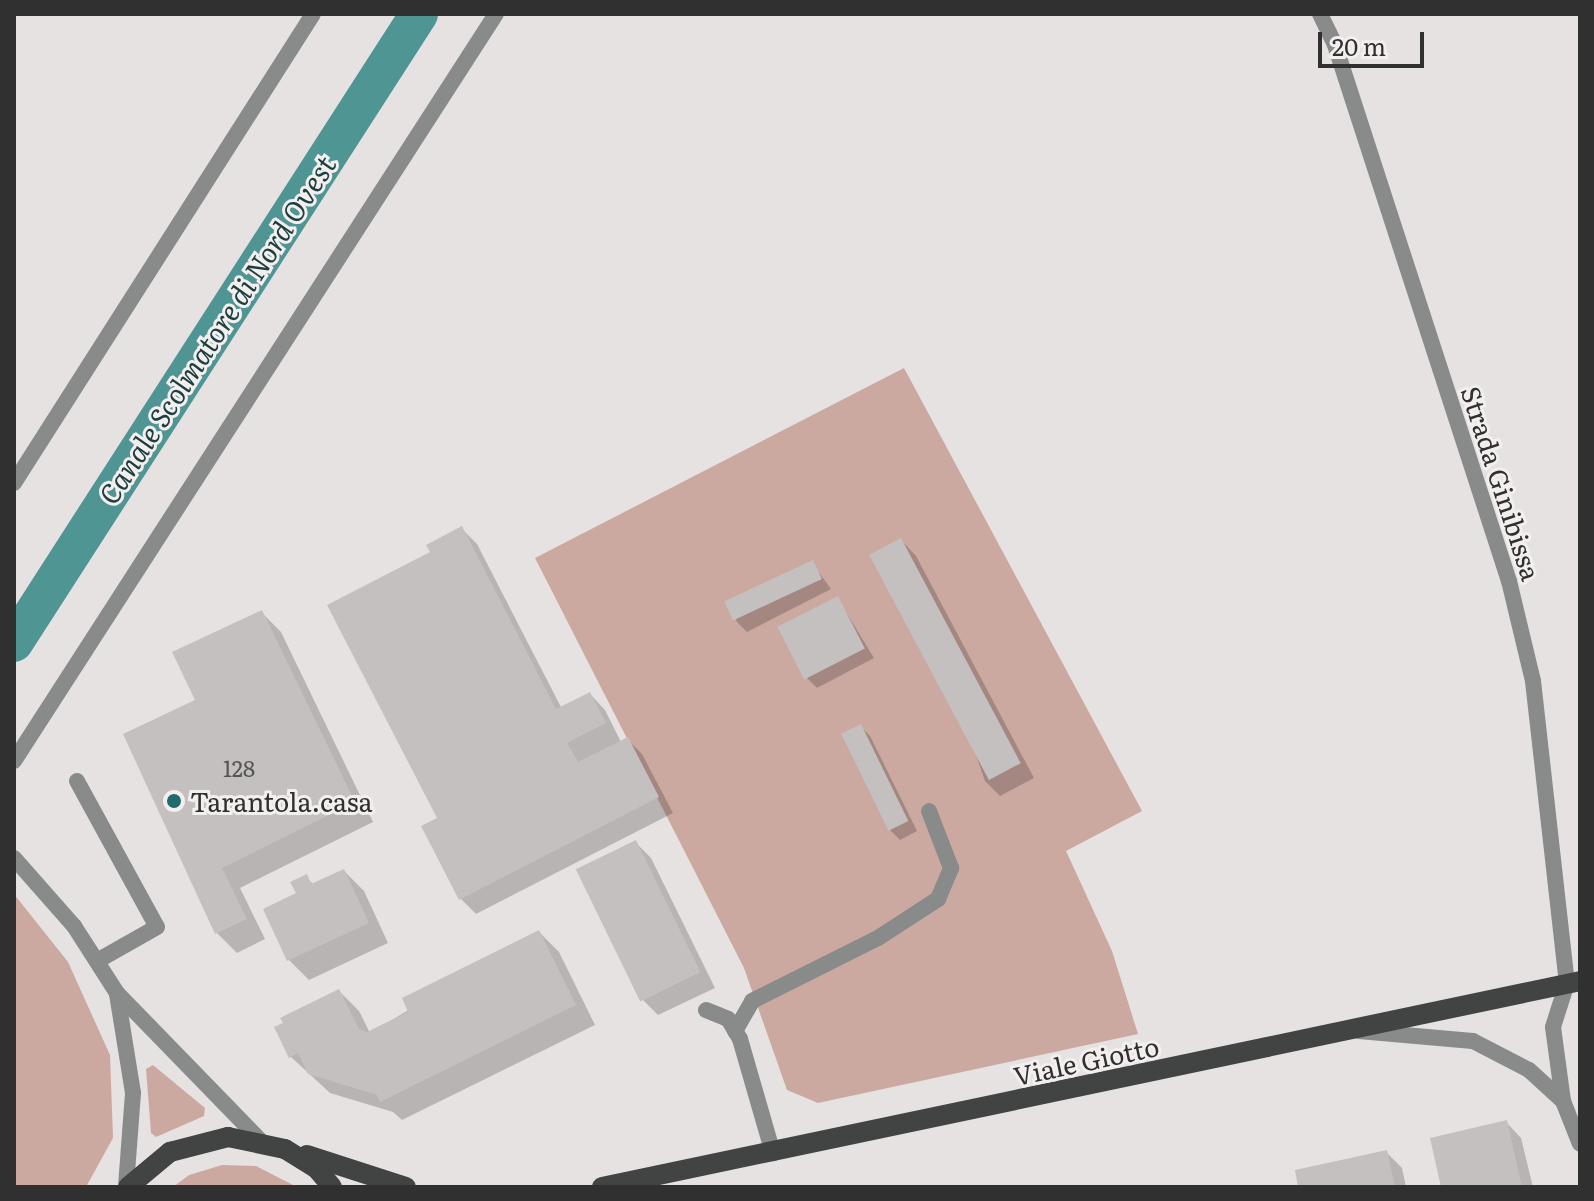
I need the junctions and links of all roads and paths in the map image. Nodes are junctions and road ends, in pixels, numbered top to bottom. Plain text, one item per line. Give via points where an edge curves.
1 (313, 14) edge
2 (496, 14) edge
3 (1320, 14) edge
4 (14, 483) edge
5 (14, 761) edge
6 (77, 781) dead end
7 (929, 811) dead end
8 (14, 858) edge
9 (97, 961) junction
10 (1576, 987) edge
11 (117, 993) junction
12 (706, 1010) dead end
13 (1349, 1030) junction
14 (735, 1031) junction
15 (1563, 1101) junction
16 (260, 1140) junction
17 (1580, 1144) edge
18 (285, 1149) junction
19 (773, 1153) junction
20 (127, 1187) edge
21 (332, 1187) edge
22 (406, 1187) edge
23 (602, 1187) edge

1 - 4 street
2 - 5 street
3 - 10 street, Strada Ginibissa via 1340,60 1509,581 1533,681
6 - 9 street via 157,927
7 - 14 street via 951,868 938,899 878,938 752,1001
8 - 9 street via 74,926
9 - 11 street
10 - 13 main road, Viale Giotto
10 - 15 street via 1553,1027
11 - 16 street
11 - 20 street via 133,1093
12 - 14 street via 728,1019
13 - 15 street via 1473,1041 1529,1070
13 - 19 main road, Viale Giotto
14 - 19 street
15 - 17 street
16 - 18 main road
16 - 20 main road via 228,1137 191,1143 151,1164
18 - 21 main road via 317,1169
18 - 22 main road
19 - 23 main road, Viale Giotto

